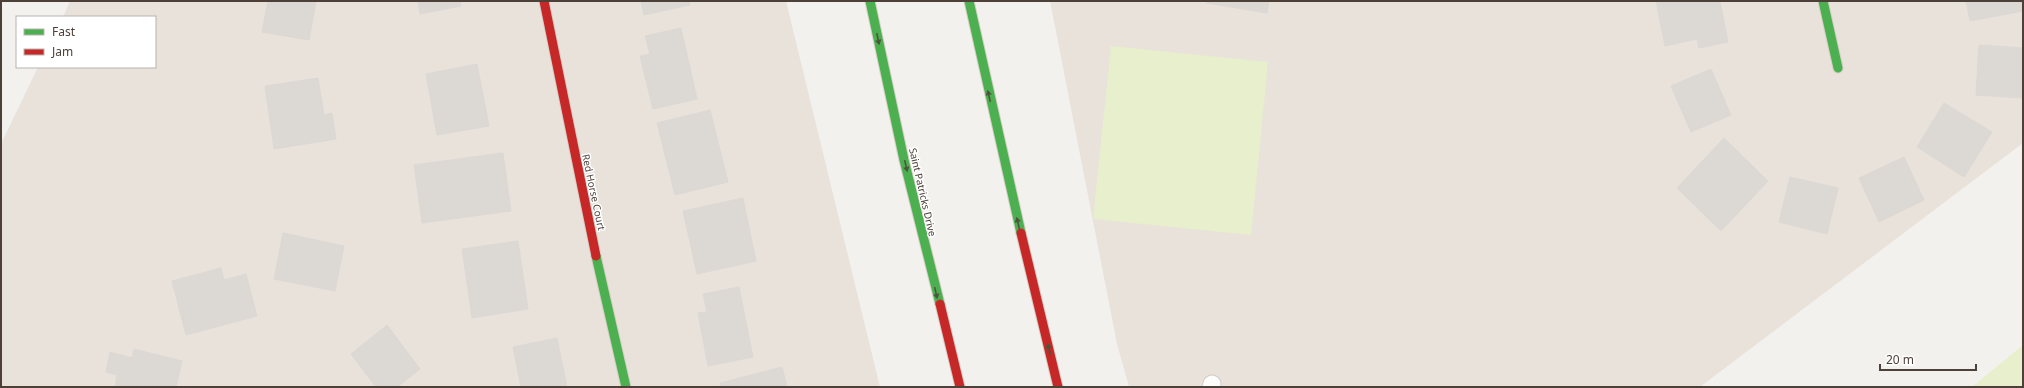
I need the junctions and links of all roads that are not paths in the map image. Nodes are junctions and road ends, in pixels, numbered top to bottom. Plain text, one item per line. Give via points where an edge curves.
1 (544, 1) edge
2 (870, 1) edge
3 (969, 1) edge
4 (1823, 1) edge
5 (1838, 68) dead end
6 (626, 387) edge
7 (960, 387) edge
8 (1058, 387) edge

1 - 6 main road, Red Horse Court via 606,304
2 -> 7 main road, Saint Patricks Drive via 904,160
8 -> 3 main road via 1033,288
4 - 5 main road

